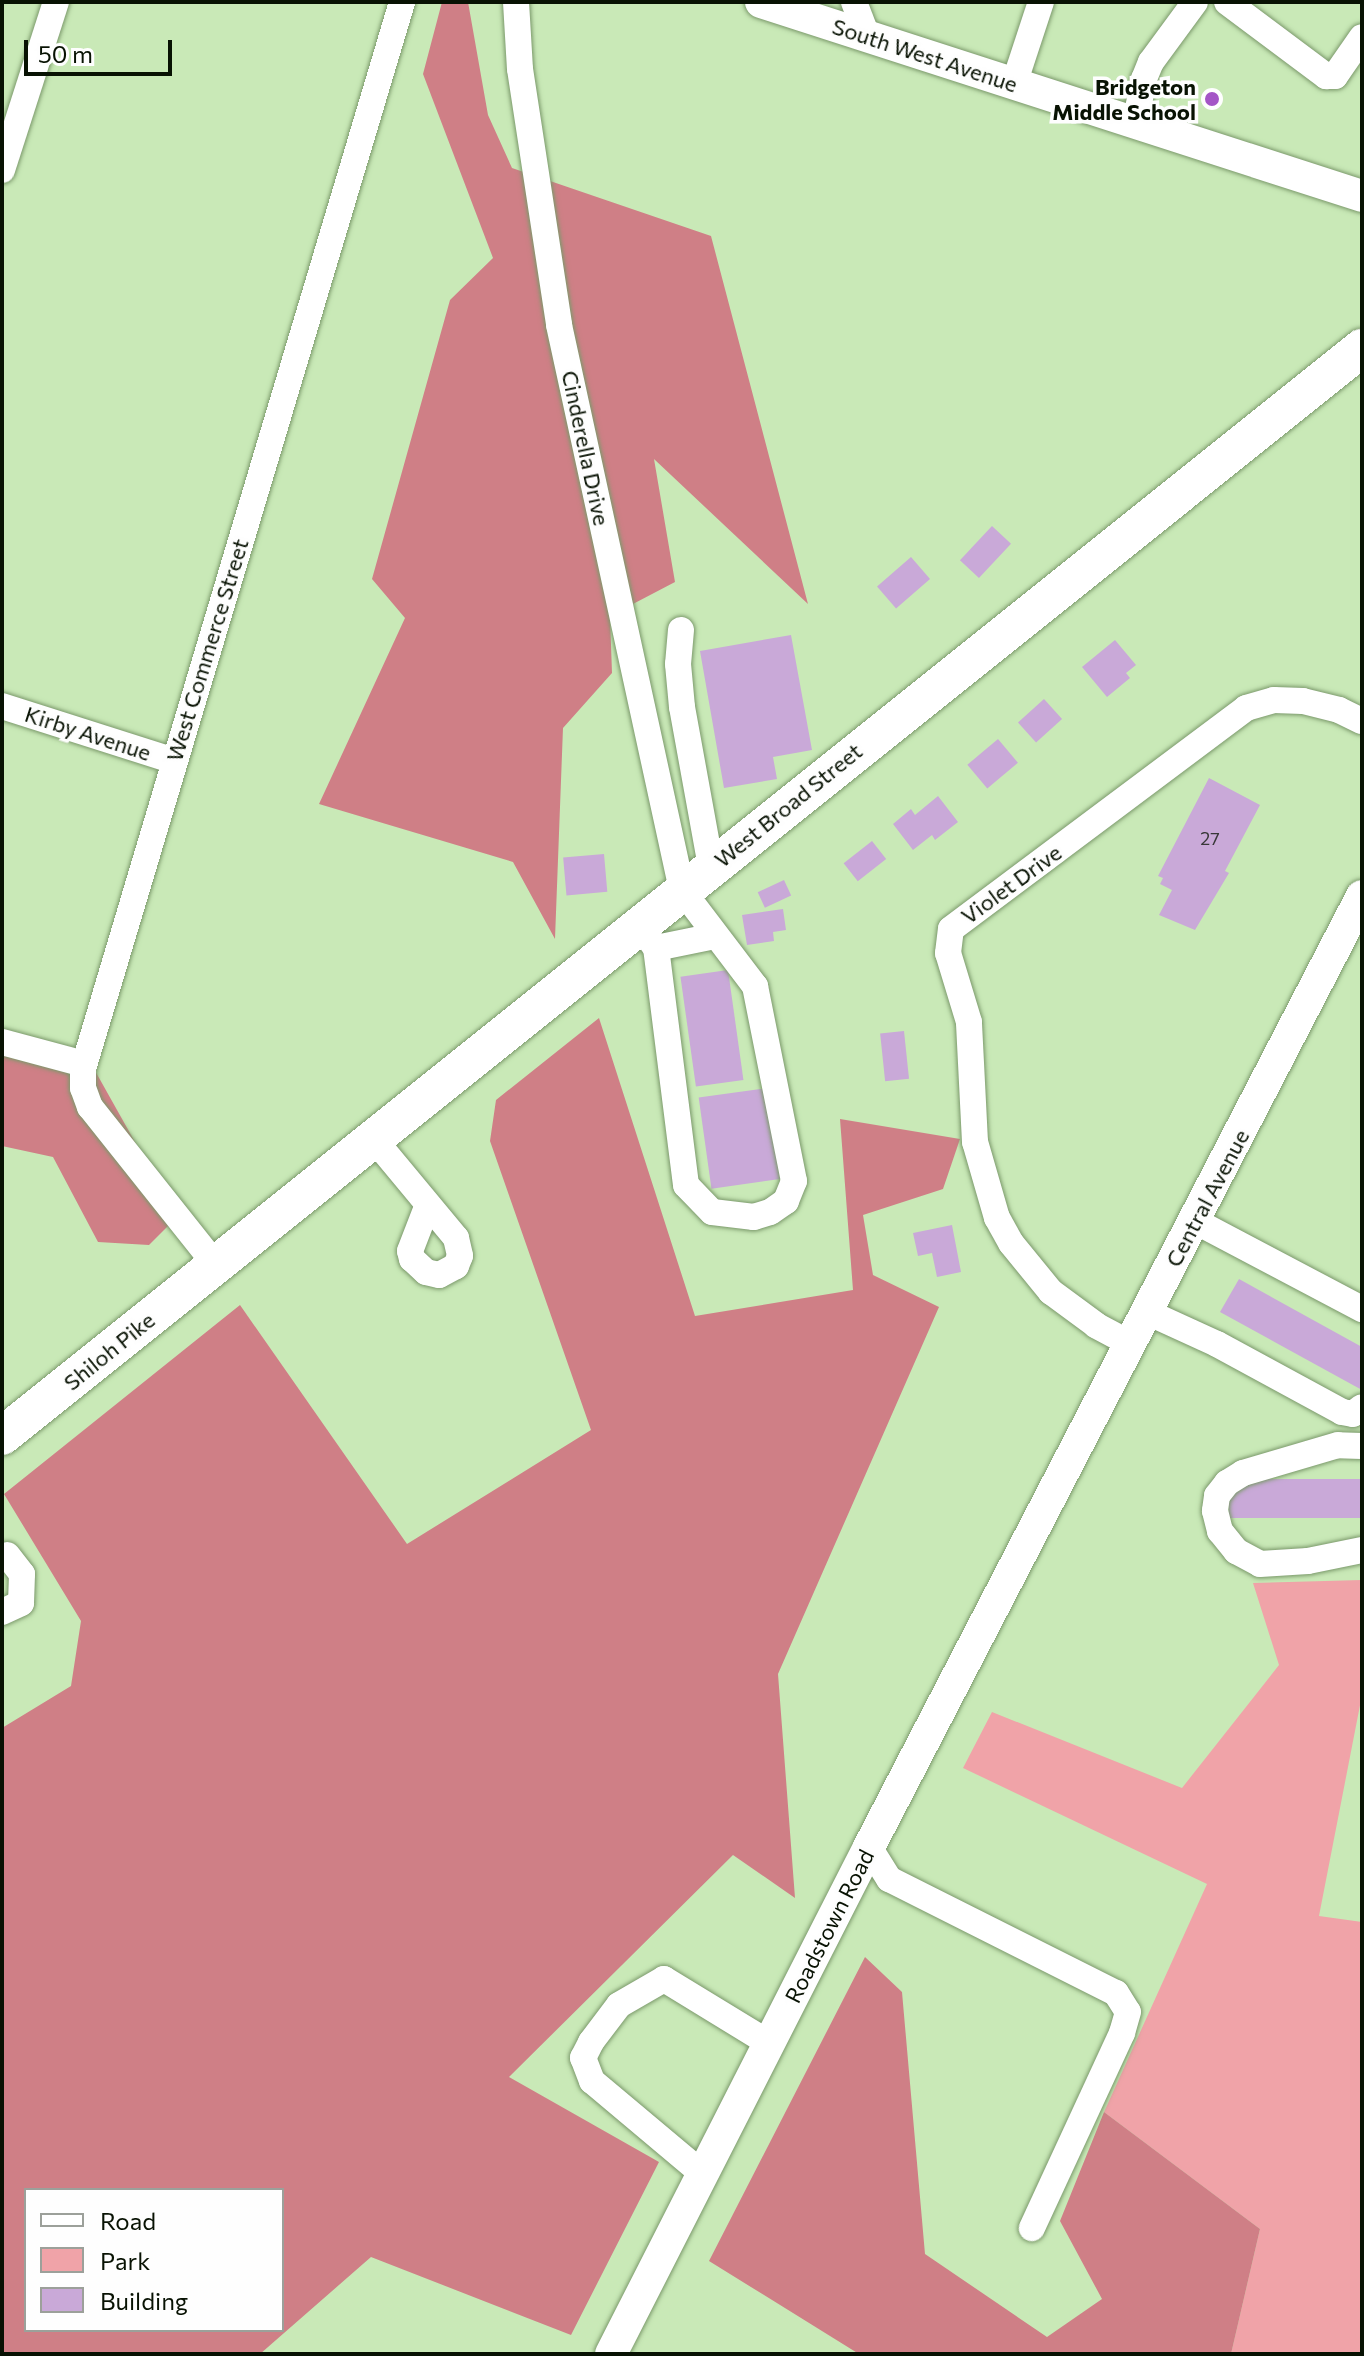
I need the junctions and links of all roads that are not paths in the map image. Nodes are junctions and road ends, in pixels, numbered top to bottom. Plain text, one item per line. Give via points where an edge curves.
1 (56, 2) edge
2 (402, 2) edge
3 (516, 2) edge
4 (761, 2) edge
5 (854, 2) edge
6 (1041, 2) edge
7 (1195, 2) edge
8 (1227, 2) edge
9 (867, 36) junction
10 (1362, 37) edge
11 (1014, 84) junction
12 (1135, 123) junction
13 (2, 170) edge
14 (1362, 196) edge
15 (1362, 348) edge
16 (681, 630) dead end
17 (2, 706) edge
18 (1362, 721) edge
19 (174, 761) junction
20 (711, 867) junction
21 (682, 890) junction
22 (1362, 896) edge
23 (648, 936) junction
24 (715, 936) junction
25 (2, 1042) edge
26 (84, 1064) junction
27 (373, 1138) junction
28 (427, 1207) dead end
29 (1195, 1221) junction
30 (215, 1264) junction
31 (1362, 1309) edge
32 (1147, 1312) junction
33 (1131, 1344) junction
34 (1352, 1410) edge
35 (2, 1436) edge
36 (1350, 1445) edge
37 (1050, 1500) joint
38 (1362, 1550) edge
39 (7, 1555) dead end
40 (2, 1612) edge
41 (869, 1847) junction
42 (769, 2043) junction
43 (704, 2175) junction
44 (1032, 2228) dead end
45 (611, 2354) edge

1 - 13 street
2 - 19 street, West Commerce Street
3 - 21 street, Cinderella Drive via 520,69 559,325
4 - 9 main road, South West Avenue
5 - 9 street
6 - 11 street
7 - 12 street via 1151,62
8 - 10 street via 1326,76 1335,76
9 - 11 main road, South West Avenue
11 - 12 main road, South West Avenue
12 - 14 main road, South West Avenue
15 - 20 highway, West Broad Street
16 - 20 street via 682,707
17 - 19 street, Kirby Avenue
18 - 33 street, Violet Drive via 1303,701 1274,700 1246,708 951,929 948,953 969,1022 975,1142 997,1218 1051,1292
19 - 26 street, West Commerce Street
20 - 21 highway, West Broad Street
21 - 23 highway, West Broad Street
21 - 24 street
22 - 29 main road, Central Avenue
23 - 24 street
23 - 24 street via 686,1185 712,1212 754,1217 786,1201 794,1181 755,986
23 - 27 highway, West Broad Street
25 - 26 street
26 - 30 street, West Commerce Street via 83,1088 90,1107
27 - 28 street
27 - 30 highway, West Broad Street
29 - 31 street
29 - 32 main road, Central Avenue
30 - 35 highway, Shiloh Pike
32 - 33 main road, Central Avenue
32 - 34 street
33 - 37 main road, Central Avenue
34 - 36 street
36 - 38 street via 1243,1473 1217,1496 1215,1511 1220,1531 1236,1551 1260,1564
37 - 41 main road, Roadstown Road
39 - 40 street via 22,1574 21,1603
41 - 42 main road, Roadstown Road
41 - 44 street via 889,1879 1116,1993 1128,2012
42 - 43 main road, Roadstown Road
42 - 43 street via 664,1979 619,2005 583,2058 592,2081
43 - 45 main road, Roadstown Road

